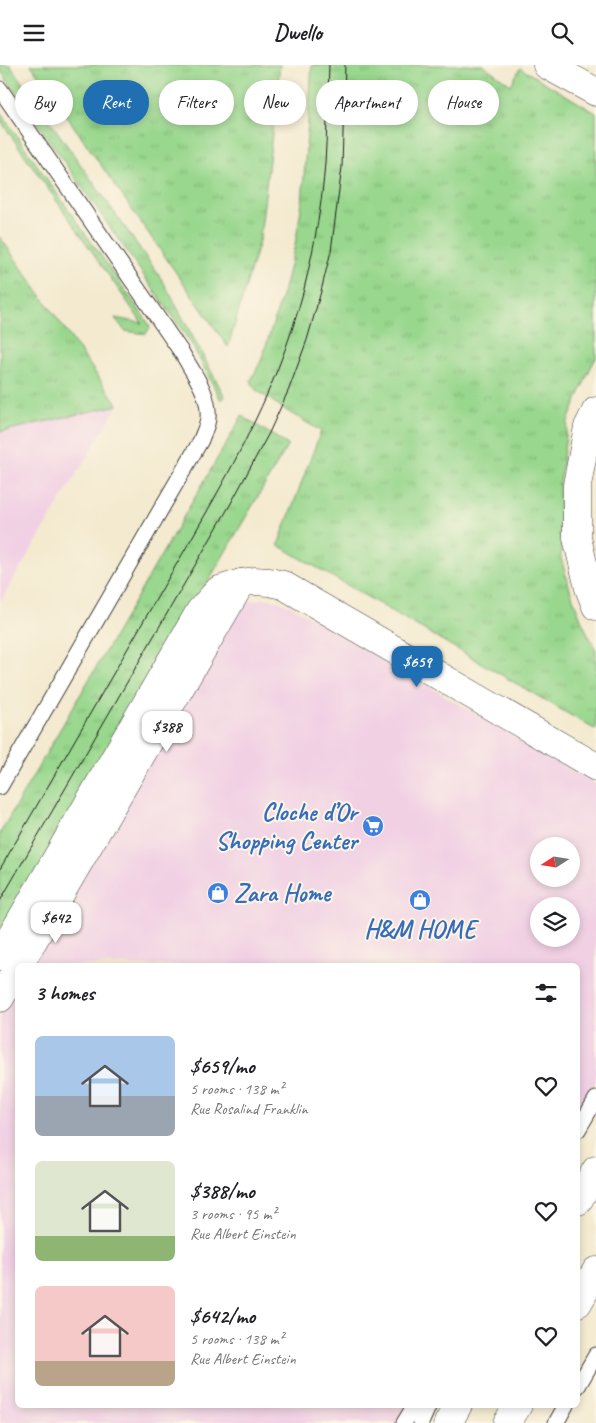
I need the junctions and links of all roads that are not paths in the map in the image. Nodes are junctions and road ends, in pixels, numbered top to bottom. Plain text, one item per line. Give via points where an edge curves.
1 (547, 65) edge
2 (0, 89) edge
3 (596, 92) edge
4 (596, 411) edge
5 (596, 605) edge
6 (596, 767) edge
7 (0, 787) edge
8 (10, 964) edge
9 (0, 998) edge
10 (596, 1099) edge
11 (580, 1127) edge
12 (596, 1170) edge
13 (580, 1198) edge
14 (596, 1271) edge
15 (580, 1299) edge
16 (596, 1355) edge
17 (580, 1383) edge
18 (413, 1408) edge
19 (428, 1408) edge
20 (456, 1408) edge
21 (516, 1408) edge
22 (525, 1408) edge
23 (564, 1408) edge
24 (404, 1423) edge
25 (421, 1423) edge
26 (448, 1423) edge
27 (507, 1423) edge
28 (520, 1423) edge
29 (556, 1423) edge

1 - 3 main road
2 - 7 lane via 182,353 208,404 208,420 200,440
4 - 5 main road via 588,427 577,485 577,503 578,539
6 - 8 main road via 283,585 262,581 241,583 219,591 200,611
8 - 9 main road
10 - 11 lane
12 - 13 main road
14 - 15 main road
16 - 17 lane
18 - 24 lane
19 - 25 lane
20 - 26 main road
21 - 27 main road
22 - 28 lane
23 - 29 lane

